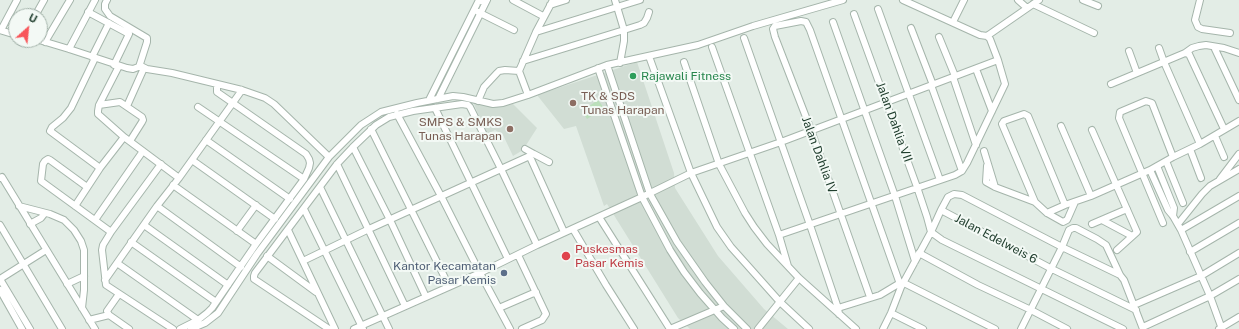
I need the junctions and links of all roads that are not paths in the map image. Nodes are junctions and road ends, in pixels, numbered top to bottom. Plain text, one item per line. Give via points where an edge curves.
1 (17, 0) edge
2 (70, 0) edge
3 (95, 0) edge
4 (107, 0) edge
5 (484, 0) edge
6 (487, 0) edge
7 (513, 0) edge
8 (566, 0) edge
9 (615, 0) edge
10 (640, 0) edge
11 (843, 0) edge
12 (903, 0) edge
13 (964, 0) edge
14 (1018, 0) edge
15 (1083, 0) edge
16 (1200, 0) edge
17 (552, 2) edge
18 (1036, 2) edge
19 (917, 3) edge
20 (1098, 6) dead end
21 (618, 7) junction
22 (1027, 8) junction
23 (878, 9) dead end
24 (474, 10) junction
25 (88, 12) junction
26 (649, 12) dead end
27 (480, 13) junction
28 (542, 14) dead end
29 (854, 14) dead end
30 (833, 22) dead end
31 (953, 22) junction
32 (109, 24) junction
33 (127, 26) junction
34 (911, 28) dead end
35 (0, 30) edge
36 (514, 30) dead end
37 (624, 30) junction
38 (48, 32) edge
39 (536, 32) junction
40 (1094, 33) dead end
41 (1230, 33) dead end
42 (129, 34) junction
43 (939, 37) dead end
44 (744, 38) dead end
45 (989, 39) junction
46 (48, 43) edge
47 (712, 47) dead end
48 (1214, 47) junction
49 (1159, 48) dead end
50 (69, 49) junction
51 (1129, 51) dead end
52 (1185, 53) junction
53 (1239, 53) edge
54 (93, 57) junction
55 (650, 59) dead end
56 (998, 60) junction
57 (523, 61) junction
58 (684, 62) dead end
59 (1164, 62) junction
60 (620, 63) junction
61 (116, 65) junction
62 (607, 65) junction
63 (141, 68) junction
64 (598, 68) junction
65 (976, 69) junction
66 (519, 71) junction
67 (1137, 74) junction
68 (954, 77) junction
69 (217, 84) junction
70 (1111, 84) dead end
71 (932, 85) junction
72 (242, 90) junction
73 (908, 94) junction
74 (528, 95) junction
75 (438, 99) junction
76 (428, 100) junction
77 (1239, 100) edge
78 (478, 101) junction
79 (886, 102) junction
80 (233, 103) junction
81 (99, 105) junction
82 (127, 106) junction
83 (198, 107) dead end
84 (434, 108) junction
85 (864, 111) junction
86 (992, 111) junction
87 (397, 114) junction
88 (841, 118) junction
89 (220, 121) junction
90 (1239, 121) edge
91 (1061, 126) dead end
92 (371, 129) junction
93 (1224, 129) junction
94 (811, 130) junction
95 (1092, 130) dead end
96 (1214, 136) junction
97 (127, 139) junction
98 (206, 140) junction
99 (781, 142) junction
100 (1200, 144) junction
101 (976, 145) junction
102 (353, 147) junction
103 (525, 149) dead end
104 (1190, 149) junction
105 (143, 151) junction
106 (984, 151) dead end
107 (750, 152) junction
108 (1239, 154) edge
109 (532, 156) junction
110 (329, 157) junction
111 (1173, 157) junction
112 (1224, 158) dead end
113 (192, 160) junction
114 (1166, 161) junction
115 (549, 162) dead end
116 (161, 164) junction
117 (337, 164) junction
118 (719, 164) junction
119 (1157, 166) junction
120 (100, 168) junction
121 (501, 169) junction
122 (1239, 169) edge
123 (962, 170) junction
124 (1150, 170) junction
125 (691, 173) junction
126 (1142, 173) junction
127 (0, 178) edge
128 (179, 178) junction
129 (1201, 178) dead end
130 (304, 179) junction
131 (940, 180) junction
132 (472, 182) junction
133 (1218, 182) junction
134 (1117, 184) junction
135 (173, 185) junction
136 (87, 187) junction
137 (320, 187) junction
138 (917, 187) junction
139 (1168, 191) junction
140 (650, 194) junction
141 (1161, 194) junction
142 (441, 196) junction
143 (895, 196) junction
144 (1090, 196) junction
145 (1239, 196) edge
146 (642, 197) junction
147 (290, 199) junction
148 (1035, 202) junction
149 (1075, 202) junction
150 (871, 203) junction
151 (1183, 203) dead end
152 (256, 205) junction
153 (1065, 205) junction
154 (19, 206) junction
155 (75, 206) junction
156 (157, 206) junction
157 (304, 209) junction
158 (1127, 209) junction
159 (411, 210) junction
160 (941, 210) junction
161 (45, 213) junction
162 (1048, 213) junction
163 (841, 214) junction
164 (1173, 216) junction
165 (599, 217) junction
166 (276, 219) junction
167 (95, 220) junction
168 (390, 220) junction
169 (1102, 220) junction
170 (1163, 223) dead end
171 (1239, 223) edge
172 (30, 224) junction
173 (1092, 224) dead end
174 (0, 225) edge
175 (144, 225) junction
176 (810, 225) junction
177 (1180, 227) junction
178 (369, 229) junction
179 (574, 229) junction
180 (288, 230) junction
181 (237, 231) junction
182 (110, 232) junction
183 (564, 232) junction
184 (931, 232) junction
185 (268, 234) junction
186 (779, 235) junction
187 (1132, 236) junction
188 (346, 240) junction
189 (131, 242) junction
190 (256, 244) junction
191 (537, 245) junction
192 (1062, 247) junction
193 (46, 250) junction
194 (1118, 250) dead end
195 (324, 252) junction
196 (1190, 252) junction
197 (919, 253) junction
198 (1239, 253) edge
199 (518, 254) junction
200 (267, 256) junction
201 (508, 259) junction
202 (303, 261) junction
203 (915, 261) junction
204 (117, 263) junction
205 (24, 264) junction
206 (241, 267) junction
207 (788, 268) junction
208 (1052, 268) junction
209 (480, 273) junction
210 (1120, 275) junction
211 (84, 276) junction
212 (1201, 276) junction
213 (799, 278) junction
214 (0, 279) edge
215 (1239, 279) edge
216 (105, 280) junction
217 (67, 284) junction
218 (902, 284) junction
219 (228, 285) junction
220 (449, 286) junction
221 (1042, 288) junction
222 (0, 290) edge
223 (317, 292) junction
224 (536, 292) junction
225 (119, 294) junction
226 (1210, 296) junction
227 (426, 297) junction
228 (870, 297) junction
229 (216, 302) junction
230 (780, 302) junction
231 (405, 306) junction
232 (724, 306) junction
233 (1135, 307) junction
234 (82, 308) junction
235 (499, 308) junction
236 (838, 308) junction
237 (715, 310) junction
238 (1031, 310) junction
239 (209, 311) junction
240 (891, 313) junction
241 (108, 314) junction
242 (839, 315) junction
243 (215, 316) junction
244 (383, 316) junction
245 (1239, 317) edge
246 (89, 320) junction
247 (198, 320) junction
248 (165, 327) edge
249 (362, 328) edge
250 (1143, 328) edge
251 (22, 329) edge
252 (30, 329) edge
253 (62, 329) edge
254 (95, 329) edge
255 (128, 329) edge
256 (173, 329) edge
257 (180, 329) edge
258 (192, 329) edge
259 (329, 329) edge
260 (335, 329) edge
261 (354, 329) edge
262 (389, 329) edge
263 (510, 329) edge
264 (522, 329) edge
265 (634, 329) edge
266 (670, 329) edge
267 (734, 329) edge
268 (747, 329) edge
269 (758, 329) edge
270 (809, 329) edge
271 (856, 329) edge
272 (883, 329) edge
273 (923, 329) edge
274 (995, 329) edge
275 (1021, 329) edge
276 (1067, 329) edge
277 (1123, 329) edge
278 (1221, 329) edge

1 - 35 street
2 - 38 street
3 - 25 street
4 - 33 street via 106,12
5 - 24 street via 478,2
6 - 27 street
7 - 28 street
8 - 17 street
9 - 21 street
10 - 21 street
11 - 60 street via 698,45
12 - 19 street
13 - 31 street
14 - 22 street
15 - 20 street
16 - 41 street via 1195,20 1198,27
17 - 39 street
18 - 22 street
18 - 40 street
19 - 31 street
21 - 37 street
21 - 39 street
22 - 45 street
23 - 73 street
24 - 27 street
24 - 76 street
25 - 32 street
25 - 50 street
26 - 37 street via 644,23
27 - 36 street
27 - 75 street
29 - 79 street, Jalan Dahlia VII
30 - 85 street
31 - 45 street
32 - 42 street
32 - 54 street
33 - 42 street
33 - 63 street via 145,36 147,40
34 - 71 street
37 - 57 street
37 - 60 street
39 - 57 street
42 - 61 street
43 - 68 street
44 - 99 street
45 - 56 street
46 - 50 street
47 - 107 street
48 - 52 street via 1199,46
48 - 53 street
48 - 77 street
49 - 59 street
50 - 54 street
51 - 67 street
52 - 59 street
52 - 93 street via 1190,55
54 - 61 street
54 - 120 street via 71,108 50,131
55 - 125 street
56 - 65 street
56 - 86 street via 1006,84
57 - 66 street
58 - 118 street
59 - 67 street
59 - 100 street
60 - 62 street
61 - 63 street
61 - 81 street
62 - 64 street
62 - 140 street
63 - 69 street
63 - 82 street
64 - 74 street
64 - 146 street
65 - 68 street
65 - 86 street
66 - 74 street
66 - 78 street via 505,70 497,73 484,87
67 - 70 street
68 - 71 street
68 - 101 street
69 - 72 street
69 - 80 street via 217,92
71 - 73 street
71 - 123 street
72 - 80 street
72 - 110 street via 269,101
73 - 79 street
73 - 131 street
74 - 78 street via 502,103
75 - 76 street
75 - 78 street via 458,96
76 - 110 street via 381,112 362,125
79 - 85 street
79 - 138 street, Jalan Dahlia VII
80 - 89 street
80 - 130 street via 306,154 310,163
81 - 82 street via 118,101
81 - 97 street via 98,114
82 - 97 street via 143,120
83 - 89 street
84 - 87 street
84 - 121 street via 468,104
84 - 132 street
85 - 88 street
85 - 143 street
86 - 101 street
87 - 92 street via 385,118
87 - 142 street
88 - 94 street
88 - 94 street, Jalan Dahlia IV via 810,30 804,21 775,26 774,32
88 - 150 street
89 - 98 street
89 - 130 street
90 - 93 street
91 - 144 street
92 - 102 street
92 - 159 street
93 - 96 street
94 - 99 street
94 - 163 street, Jalan Dahlia IV
95 - 134 street
96 - 100 street
96 - 112 street
97 - 105 street
97 - 120 street
98 - 113 street
98 - 147 street
99 - 107 street
99 - 176 street
100 - 104 street
101 - 123 street
102 - 117 street
102 - 168 street
103 - 109 street
104 - 111 street
104 - 129 street
105 - 116 street
105 - 167 street
106 - 148 street via 987,162 986,182
107 - 118 street
107 - 186 street
108 - 133 street
109 - 115 street
109 - 121 street
109 - 183 street
110 - 185 street
111 - 114 street
111 - 126 street via 1152,103 1146,101 1120,112 1119,118
113 - 128 street
113 - 152 street
114 - 119 street
114 - 151 street
116 - 128 street
116 - 182 street
117 - 137 street
117 - 178 street
118 - 125 street
118 - 207 street via 754,227
119 - 124 street
119 - 139 street
120 - 136 street
121 - 132 street
121 - 191 street
122 - 133 street
123 - 131 street
124 - 126 street
124 - 141 street
125 - 140 street
125 - 230 street via 717,227 731,247
126 - 134 street
126 - 170 street
127 - 154 street via 2,177
128 - 135 street
130 - 147 street
131 - 138 street
132 - 142 street
132 - 201 street
133 - 177 street via 1202,194
134 - 144 street
134 - 158 street
135 - 156 street
135 - 181 street
136 - 155 street
136 - 155 street via 50,160 45,161 41,181
137 - 157 street
137 - 188 street
138 - 143 street
138 - 184 street, Jalan Dahlia VII
139 - 141 street
139 - 164 street via 1174,208
140 - 146 street
140 - 232 street via 677,242
141 - 164 street
142 - 159 street
142 - 209 street
143 - 150 street
143 - 203 street
144 - 149 street
145 - 177 street
146 - 165 street
146 - 237 street via 670,250
147 - 166 street
148 - 153 street via 1002,124 1024,114 1028,116
148 - 162 street
149 - 153 street
149 - 162 street via 1065,221
150 - 163 street
150 - 218 street
152 - 166 street
152 - 181 street
153 - 162 street
154 - 161 street
154 - 172 street
155 - 167 street
156 - 175 street
156 - 206 street
157 - 180 street
157 - 195 street
158 - 169 street
158 - 187 street via 1137,232
159 - 168 street
159 - 220 street
160 - 184 street
160 - 192 street via 948,197 954,194 962,195
160 - 208 street, Jalan Edelweis 6
161 - 172 street
161 - 211 street via 64,220 81,241 84,250
163 - 176 street
163 - 228 street, Jalan Dahlia IV
164 - 177 street
165 - 179 street
165 - 266 street
166 - 185 street
167 - 182 street
168 - 178 street
168 - 227 street
169 - 173 street
169 - 187 street
171 - 196 street
172 - 193 street
174 - 205 street
175 - 189 street
175 - 219 street
176 - 186 street
176 - 236 street
177 - 196 street
178 - 188 street
178 - 231 street
179 - 183 street
179 - 265 street
180 - 200 street
180 - 202 street
181 - 190 street
182 - 216 street via 102,250
183 - 191 street
184 - 197 street
184 - 221 street via 942,240
185 - 190 street
185 - 243 street
186 - 207 street
187 - 194 street
188 - 195 street
188 - 244 street
189 - 204 street
189 - 229 street
190 - 206 street
191 - 199 street
192 - 208 street
192 - 210 street
192 - 210 street via 1071,228 1076,228 1106,245
193 - 205 street
193 - 217 street
195 - 202 street
195 - 249 street
196 - 212 street
197 - 203 street
197 - 238 street
198 - 212 street
199 - 201 street
199 - 224 street
200 - 223 street
200 - 259 street via 255,273 254,279
201 - 209 street
202 - 223 street
203 - 218 street
204 - 216 street
204 - 247 street
205 - 214 street
205 - 253 street
206 - 219 street
207 - 213 street
208 - 221 street
208 - 233 street, Jalan Edelweis 6
209 - 220 street
209 - 235 street
210 - 233 street
211 - 217 street
211 - 234 street
212 - 226 street
212 - 233 street
213 - 230 street
213 - 242 street
214 - 252 street
215 - 226 street
216 - 225 street via 106,285
217 - 234 street
218 - 228 street
218 - 240 street
218 - 274 street
219 - 229 street
220 - 227 street
221 - 238 street
221 - 277 street
222 - 251 street
223 - 260 street
224 - 235 street
224 - 264 street via 545,316 542,320
225 - 241 street via 108,309
225 - 248 street
226 - 250 street
226 - 278 street
227 - 231 street
228 - 236 street
229 - 239 street
230 - 269 street
230 - 270 street
231 - 244 street
232 - 237 street
232 - 268 street
233 - 250 street
234 - 246 street
235 - 263 street
236 - 242 street
237 - 266 street
237 - 267 street
238 - 275 street
238 - 276 street
239 - 243 street
239 - 247 street
240 - 272 street
240 - 273 street
241 - 246 street
241 - 255 street
242 - 271 street
243 - 258 street
244 - 249 street
244 - 262 street
245 - 278 street
246 - 254 street
247 - 257 street
248 - 256 street
249 - 261 street

